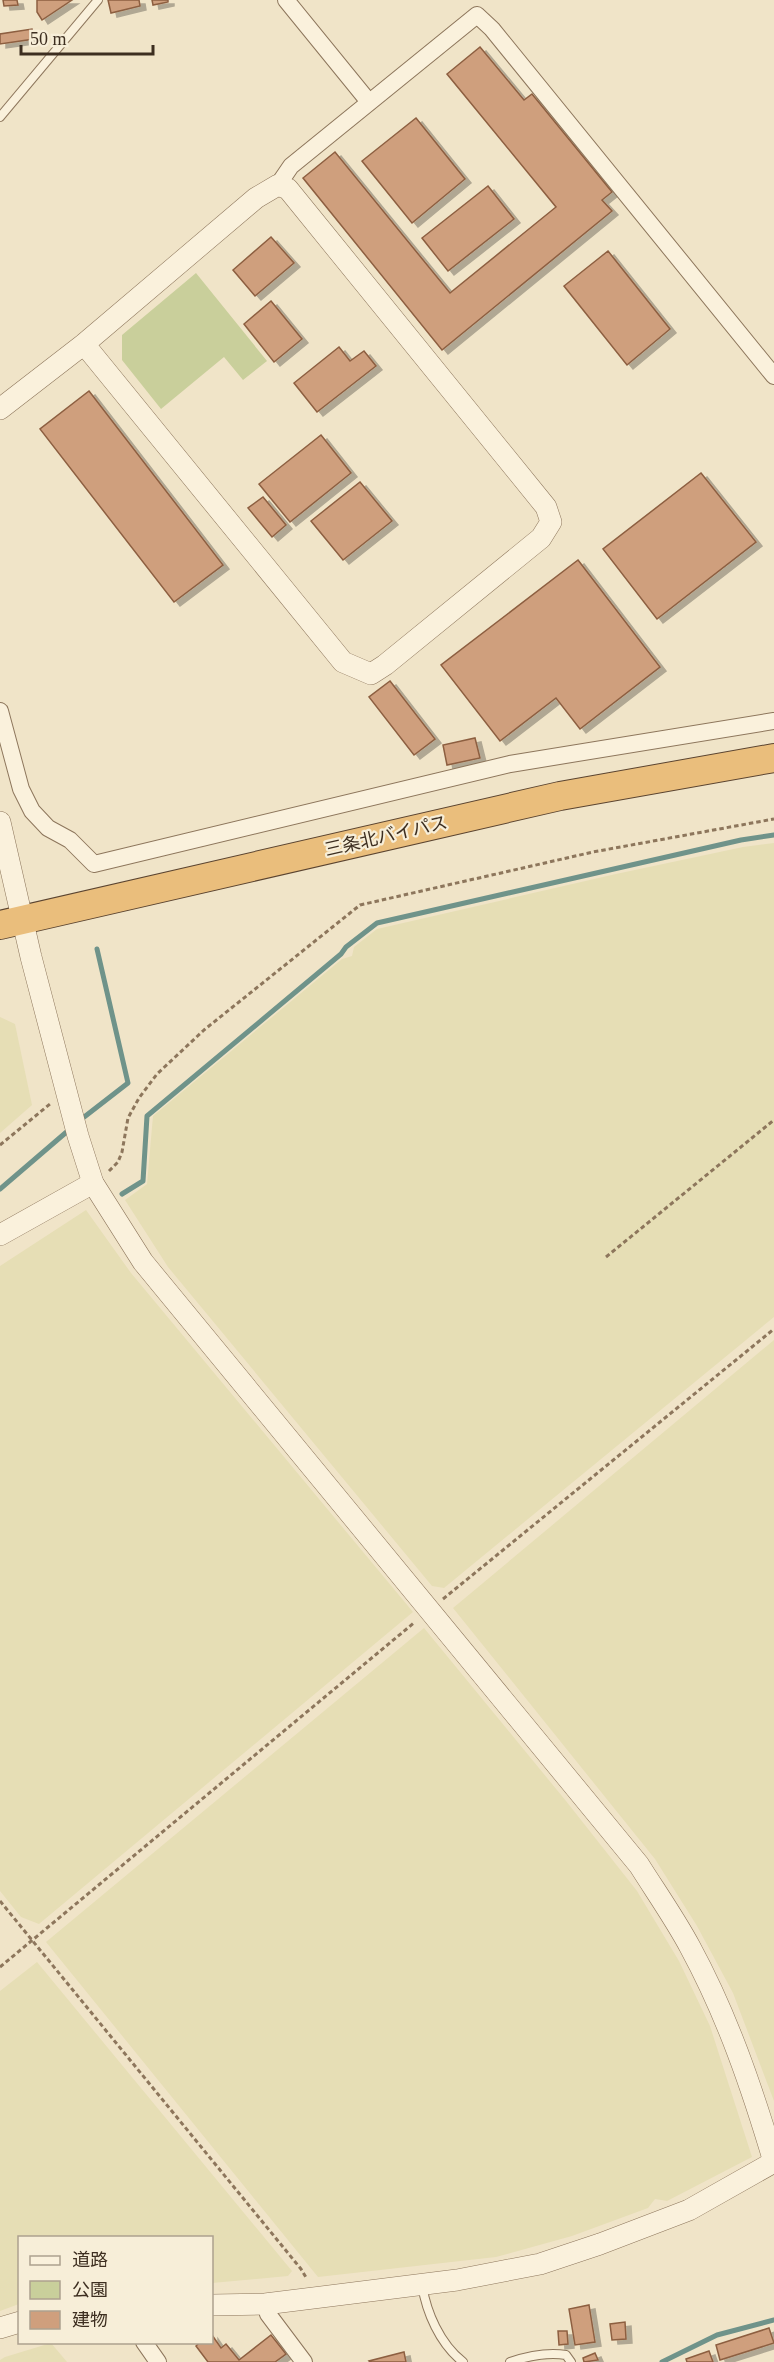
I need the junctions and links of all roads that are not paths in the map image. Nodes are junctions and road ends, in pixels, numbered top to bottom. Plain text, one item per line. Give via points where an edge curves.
1 (98, 0) edge
2 (286, 0) edge
3 (369, 102) junction
4 (0, 117) edge
5 (278, 185) junction
6 (84, 344) junction
7 (774, 376) edge
8 (0, 408) edge
9 (0, 711) edge
10 (774, 721) edge
11 (774, 758) edge
12 (0, 822) edge
13 (11, 922) edge
14 (93, 1182) junction
15 (0, 1235) edge
16 (774, 2162) edge
17 (422, 2283) junction
18 (265, 2304) junction
19 (213, 2305) edge
20 (18, 2323) edge
21 (0, 2328) edge
22 (145, 2344) edge
23 (158, 2362) edge
24 (304, 2362) edge
25 (463, 2362) edge
26 (510, 2362) edge
27 (571, 2362) edge

1 - 4 lane
2 - 3 street
3 - 5 street via 291,166
3 - 7 street via 477,15 492,28
5 - 6 street via 256,198
5 - 6 street via 293,194 546,507 551,522 541,538 371,674 343,662
6 - 8 street
9 - 10 street via 21,789 32,811 94,864 510,764
11 - 13 highway, 三条北バイパス via 560,796
12 - 13 street
13 - 14 street
14 - 15 street
14 - 16 street via 143,1262 639,1865 690,1946 730,2031
16 - 17 street via 689,2210 600,2244 540,2264
17 - 18 street
17 - 25 lane via 425,2307 444,2340
18 - 19 street
18 - 24 street via 268,2314
20 - 21 street
22 - 23 street
26 - 27 lane via 556,2354 566,2355

